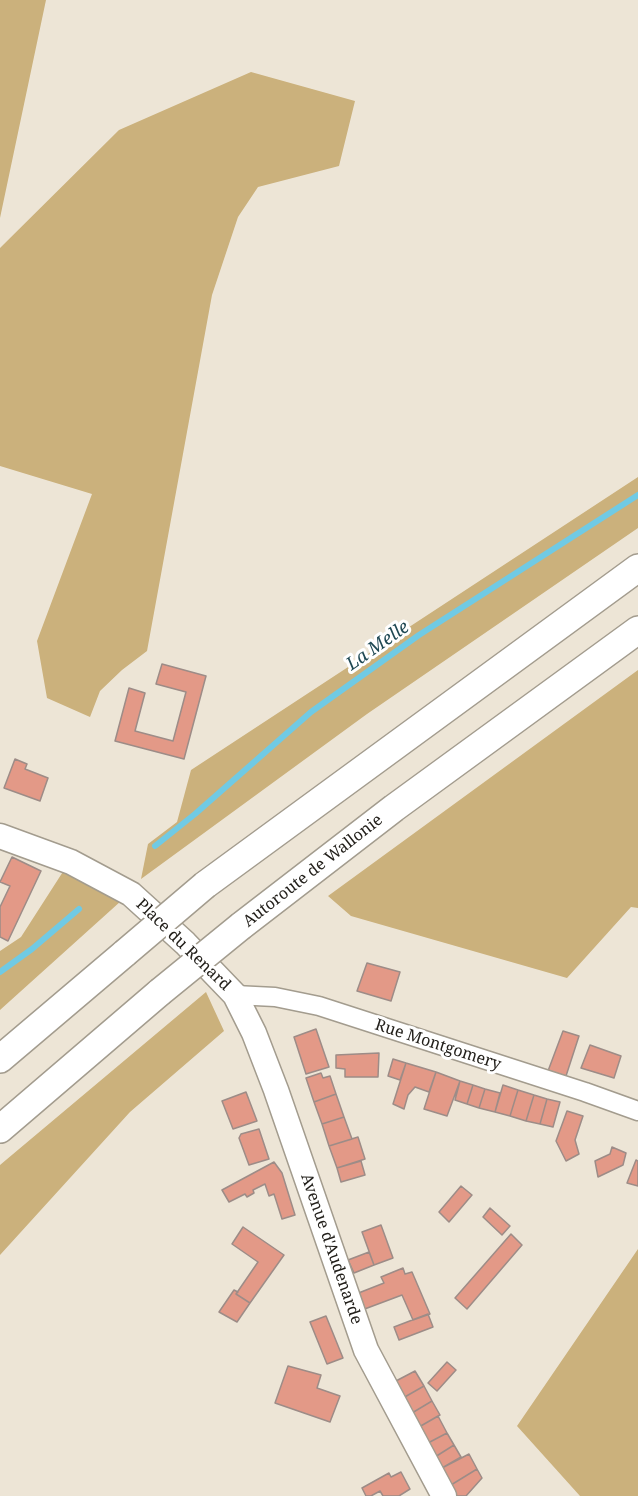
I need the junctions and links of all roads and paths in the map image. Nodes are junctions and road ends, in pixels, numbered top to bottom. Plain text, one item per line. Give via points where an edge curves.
1 (638, 568) edge
2 (638, 630) edge
3 (0, 836) edge
4 (235, 995) junction
5 (0, 1059) edge
6 (638, 1111) edge
7 (0, 1129) edge
8 (444, 1496) edge

1 - 5 highway, bridge via 205,885
2 - 7 highway, Autoroute de Wallonie, bridge via 394,808 242,926
3 - 4 main road, Place du Renard via 71,862 131,894
4 - 6 street, Rue Montgomery via 275,997 319,1006
4 - 8 main road, Avenue d'Audenarde via 276,1090 366,1350

